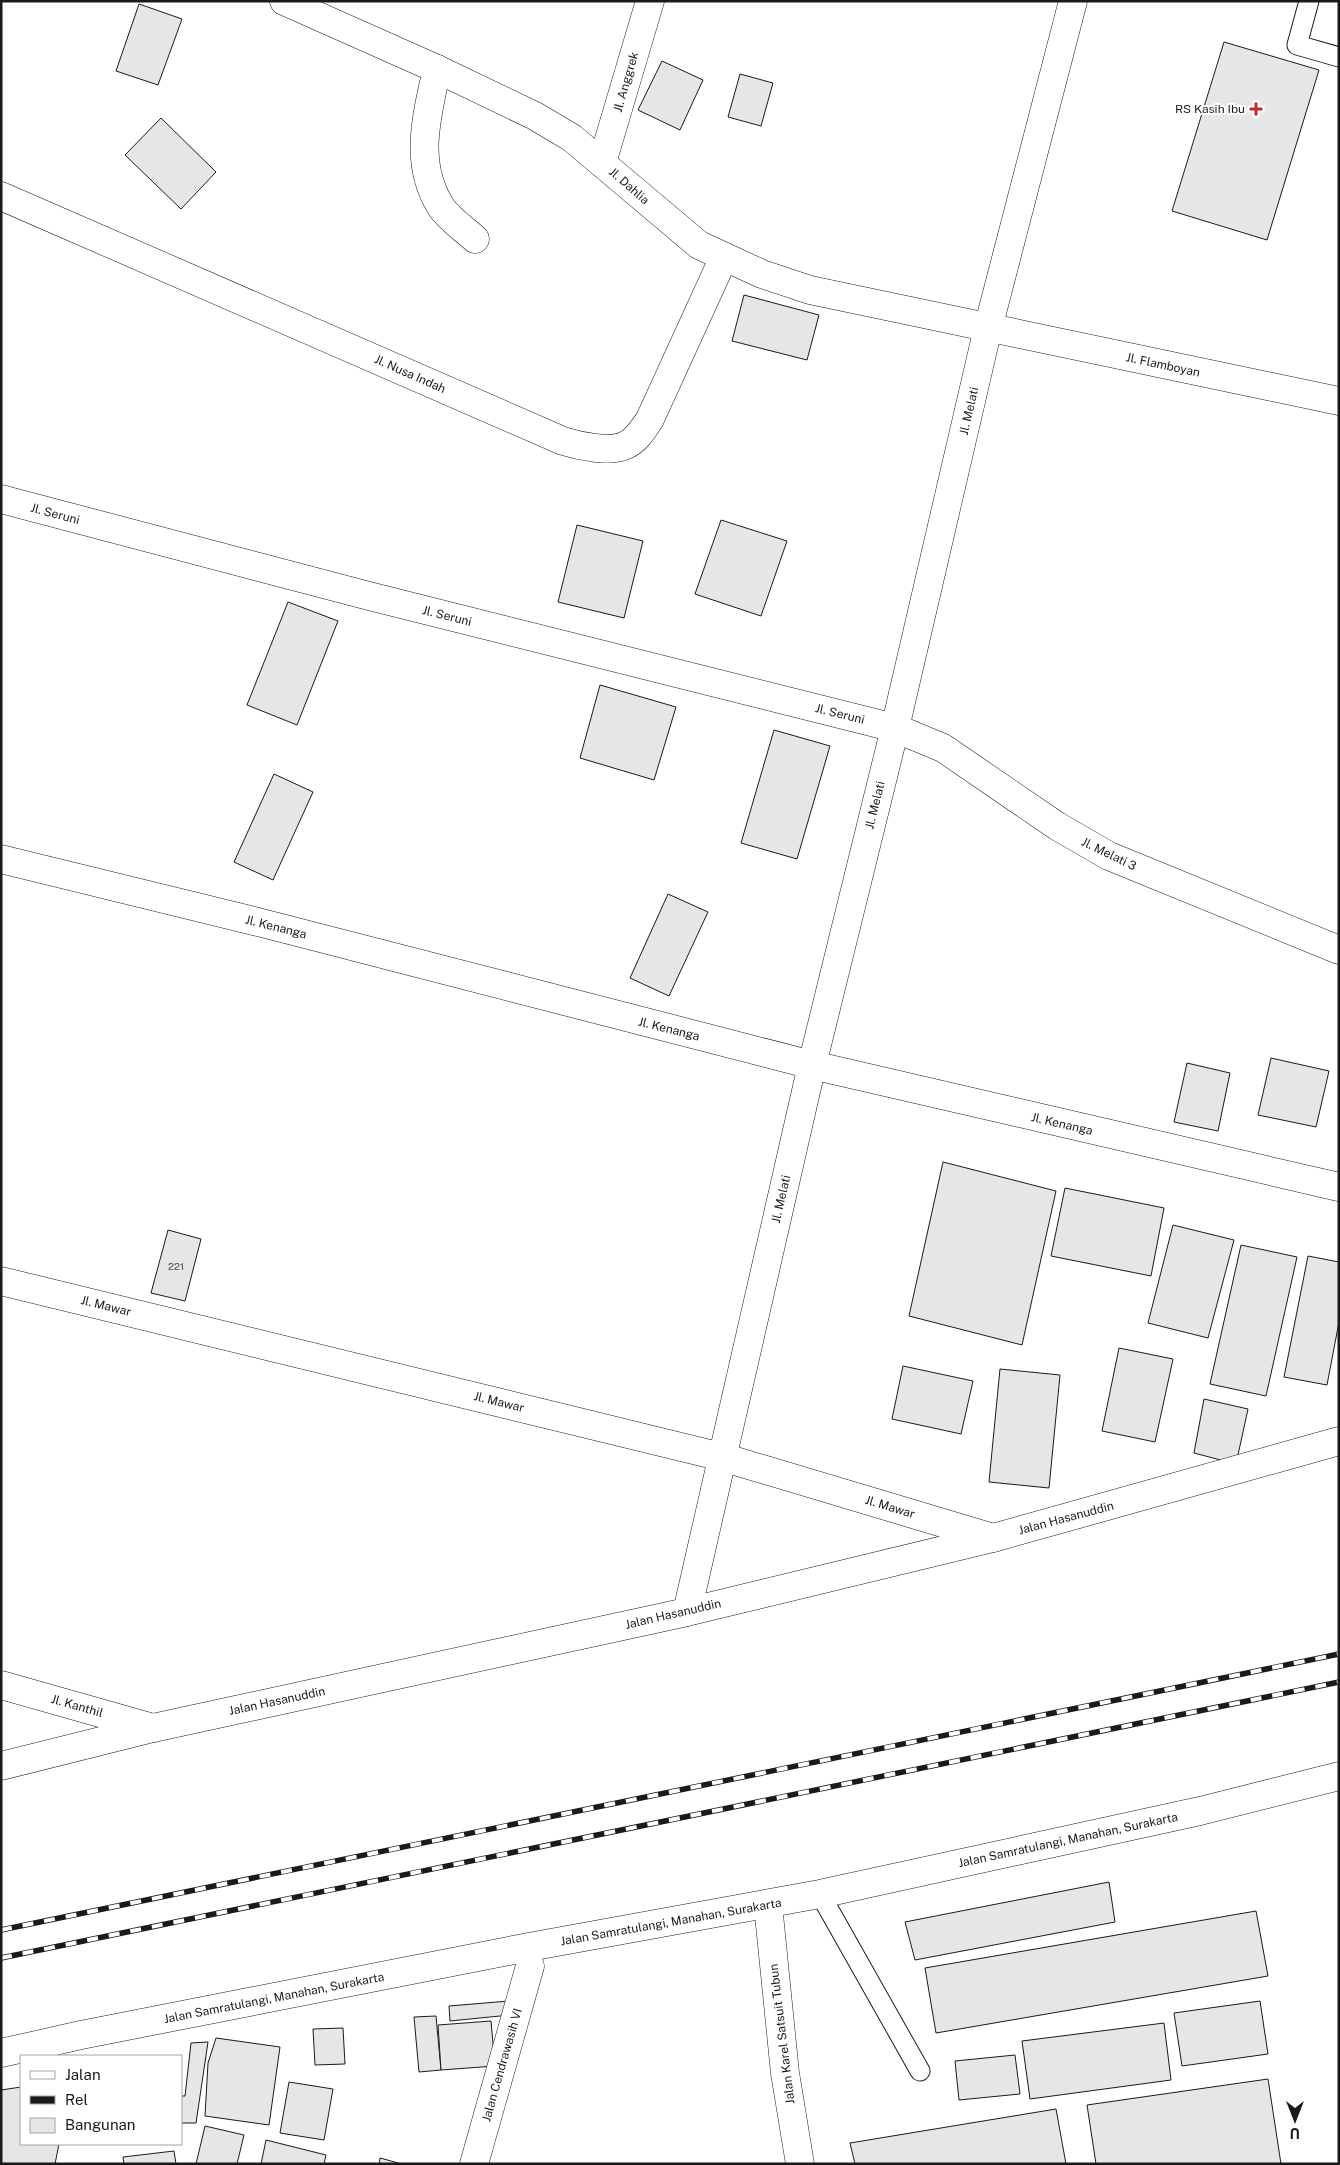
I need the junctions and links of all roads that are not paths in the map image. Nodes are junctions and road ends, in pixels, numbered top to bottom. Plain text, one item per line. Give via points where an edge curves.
1 (284, 1) edge
2 (650, 1) edge
3 (1073, 1) edge
4 (1309, 1) edge
5 (1339, 57) edge
6 (437, 69) junction
7 (602, 162) junction
8 (1, 196) edge
9 (474, 239) dead end
10 (724, 257) junction
11 (988, 328) junction
12 (1339, 401) edge
13 (1, 499) edge
14 (894, 728) junction
15 (1, 859) edge
16 (1339, 950) edge
17 (812, 1065) junction
18 (1339, 1187) edge
19 (1, 1281) edge
20 (1339, 1441) edge
21 (722, 1457) junction
22 (993, 1538) junction
23 (687, 1612) junction
24 (1, 1685) edge
25 (153, 1728) junction
26 (1, 1766) edge
27 (1339, 1776) edge
28 (820, 1894) junction
29 (768, 1904) junction
30 (530, 1966) dead end
31 (1, 2053) edge
32 (920, 2072) dead end
33 (474, 2164) edge
34 (800, 2164) edge

1 - 6 street, Jl. Dahlia
2 - 7 street, Jl. Anggrek
3 - 11 street, Jl. Melati
4 - 5 lane via 1296,45
6 - 7 street, Jl. Dahlia via 535,116 572,138
6 - 9 street via 426,121 425,169 442,208
7 - 10 street, Jl. Dahlia via 676,228 699,245
8 - 10 street, Jl. Nusa Indah via 578,446 606,448 626,445 641,433
10 - 11 street, Jl. Dahlia via 810,290
11 - 12 street, Jl. Flamboyan
11 - 14 street, Jl. Melati
13 - 14 street, Jl. Seruni via 369,596
14 - 16 street, Jl. Melati 3 via 943,748 1057,826 1109,856
14 - 17 street, Jl. Melati
15 - 17 street, Jl. Kenanga
17 - 18 street, Jl. Kenanga
17 - 21 street, Jl. Melati
19 - 21 street, Jl. Mawar
20 - 22 street, Jalan Hasanuddin
21 - 22 street, Jl. Mawar
21 - 23 street, Jl. Melati
22 - 23 street, Jalan Hasanuddin
23 - 25 street, Jalan Hasanuddin
24 - 25 street, Jl. Kanthil
25 - 26 street, Jalan Hasanuddin
27 - 28 street, Jalan Samratulangi, Manahan, Surakarta via 1200,1811
28 - 29 street, Jalan Samratulangi, Manahan, Surakarta
28 - 32 lane
29 - 31 street, Jalan Samratulangi, Manahan, Surakarta via 500,1953
29 - 34 street, Jalan Karel Satsuit Tubun via 785,2074
30 - 33 street, Jalan Cendrawasih VI

